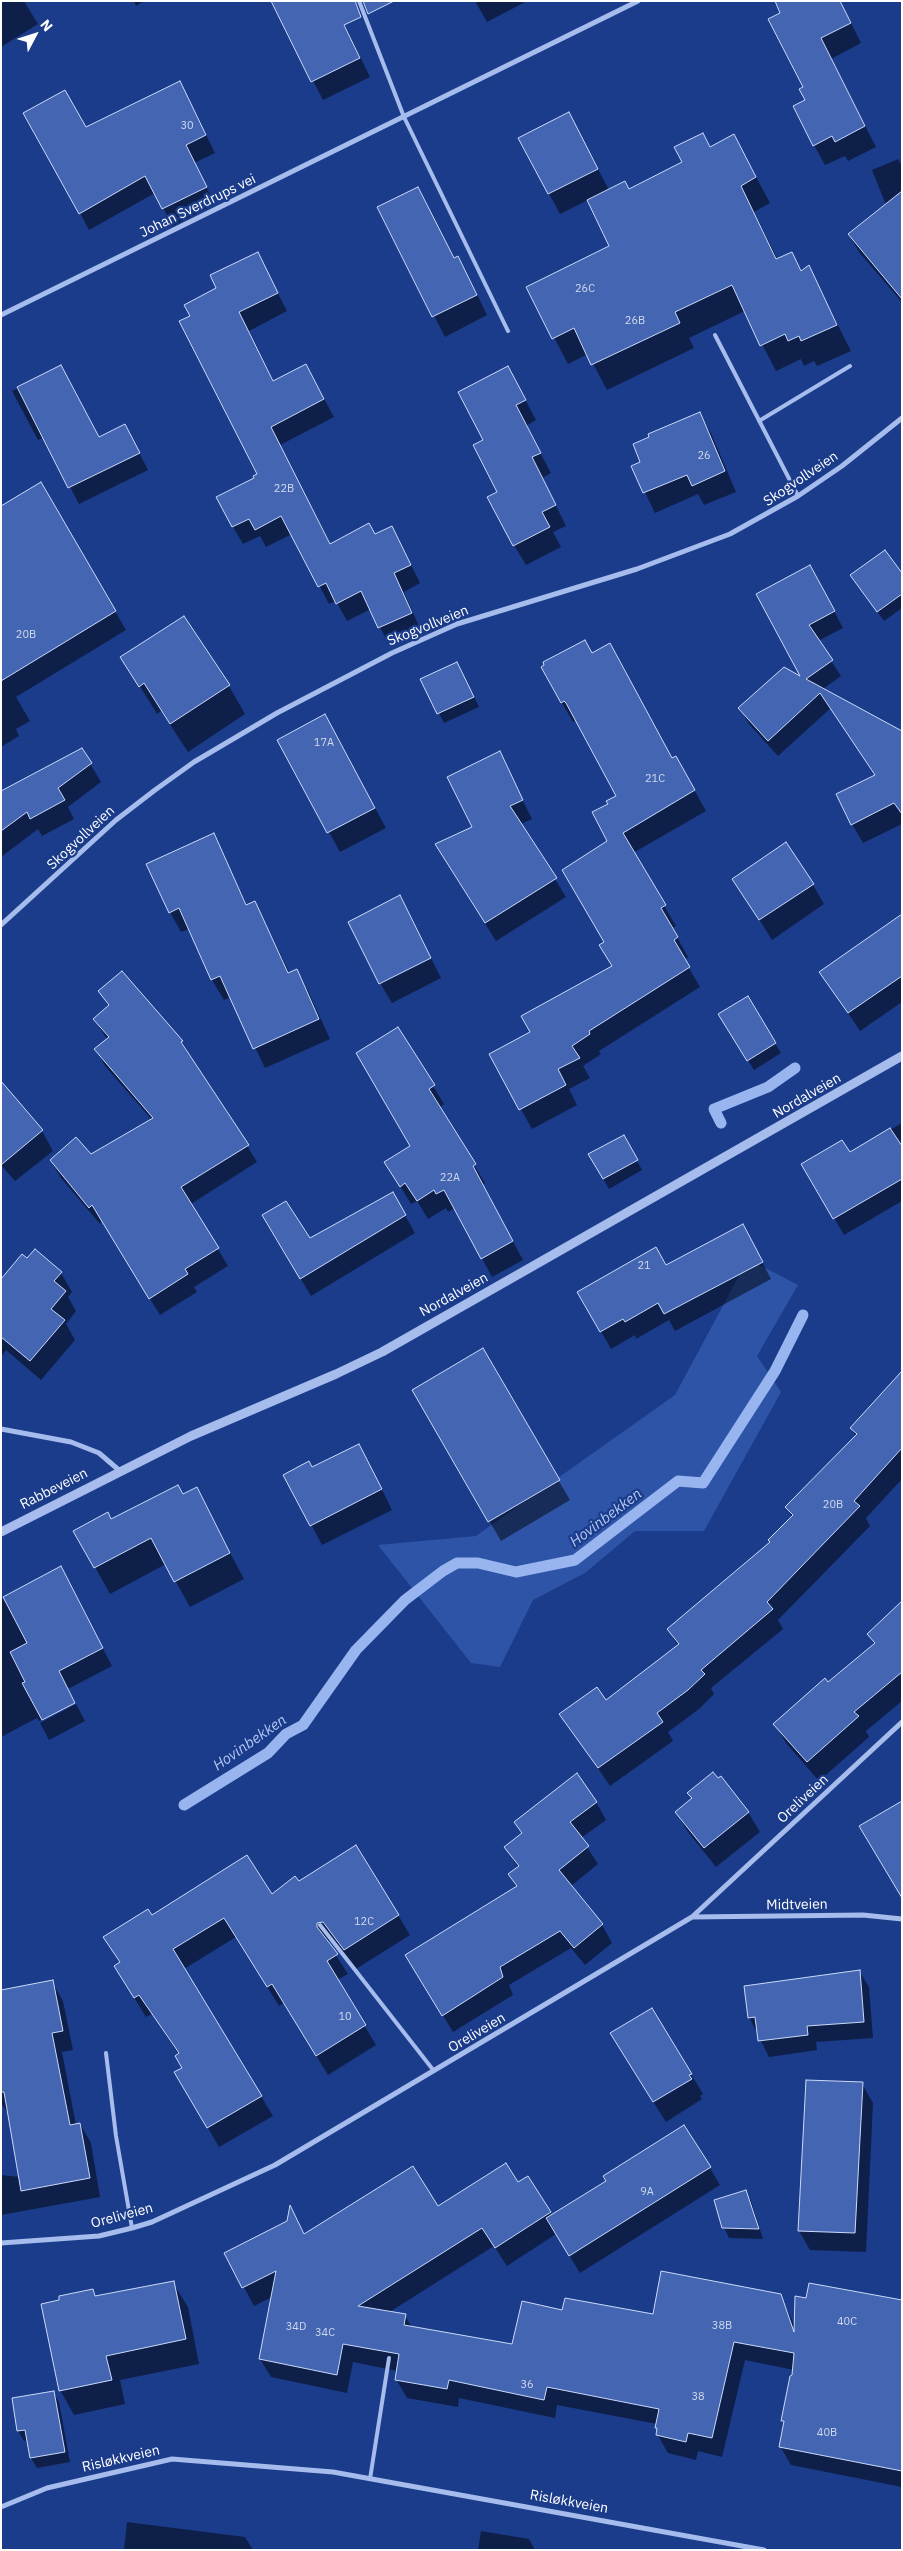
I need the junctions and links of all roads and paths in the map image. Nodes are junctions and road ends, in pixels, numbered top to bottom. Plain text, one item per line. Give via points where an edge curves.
1 (359, 1) edge
2 (638, 1) edge
3 (404, 117) junction
4 (1, 315) edge
5 (508, 331) dead end
6 (715, 336) dead end
7 (850, 366) dead end
8 (902, 418) edge
9 (759, 421) junction
10 (798, 496) junction
11 (1, 925) edge
12 (902, 1056) edge
13 (1, 1429) edge
14 (120, 1470) junction
15 (1, 1532) edge
16 (902, 1722) edge
17 (692, 1917) junction
18 (902, 1919) edge
19 (320, 1925) dead end
20 (106, 2054) dead end
21 (435, 2071) junction
22 (132, 2228) junction
23 (1, 2243) edge
24 (389, 2358) dead end
25 (370, 2479) junction
26 (1, 2507) edge
27 (764, 2550) edge

1 - 3 lane
2 - 3 street, Johan Sverdrups vei
3 - 4 street, Johan Sverdrups vei
3 - 5 lane
6 - 9 lane
7 - 9 lane
8 - 10 street, Skogvollveien
9 - 10 lane
10 - 11 street, Skogvollveien via 730,534 637,569 457,624 308,696 194,762 155,790 116,820
12 - 14 street, Nordalveien via 382,1352
13 - 14 street via 71,1442 99,1453
14 - 15 street, Rabbeveien
16 - 17 street, Oreliveien
17 - 18 street, Midtveien via 863,1915
17 - 21 street, Oreliveien
19 - 21 lane
20 - 22 lane
21 - 22 street, Oreliveien via 275,2166
22 - 23 street, Oreliveien via 99,2236
24 - 25 lane
25 - 26 street, Risløkkveien via 333,2472 172,2459 47,2488
25 - 27 street, Risløkkveien

